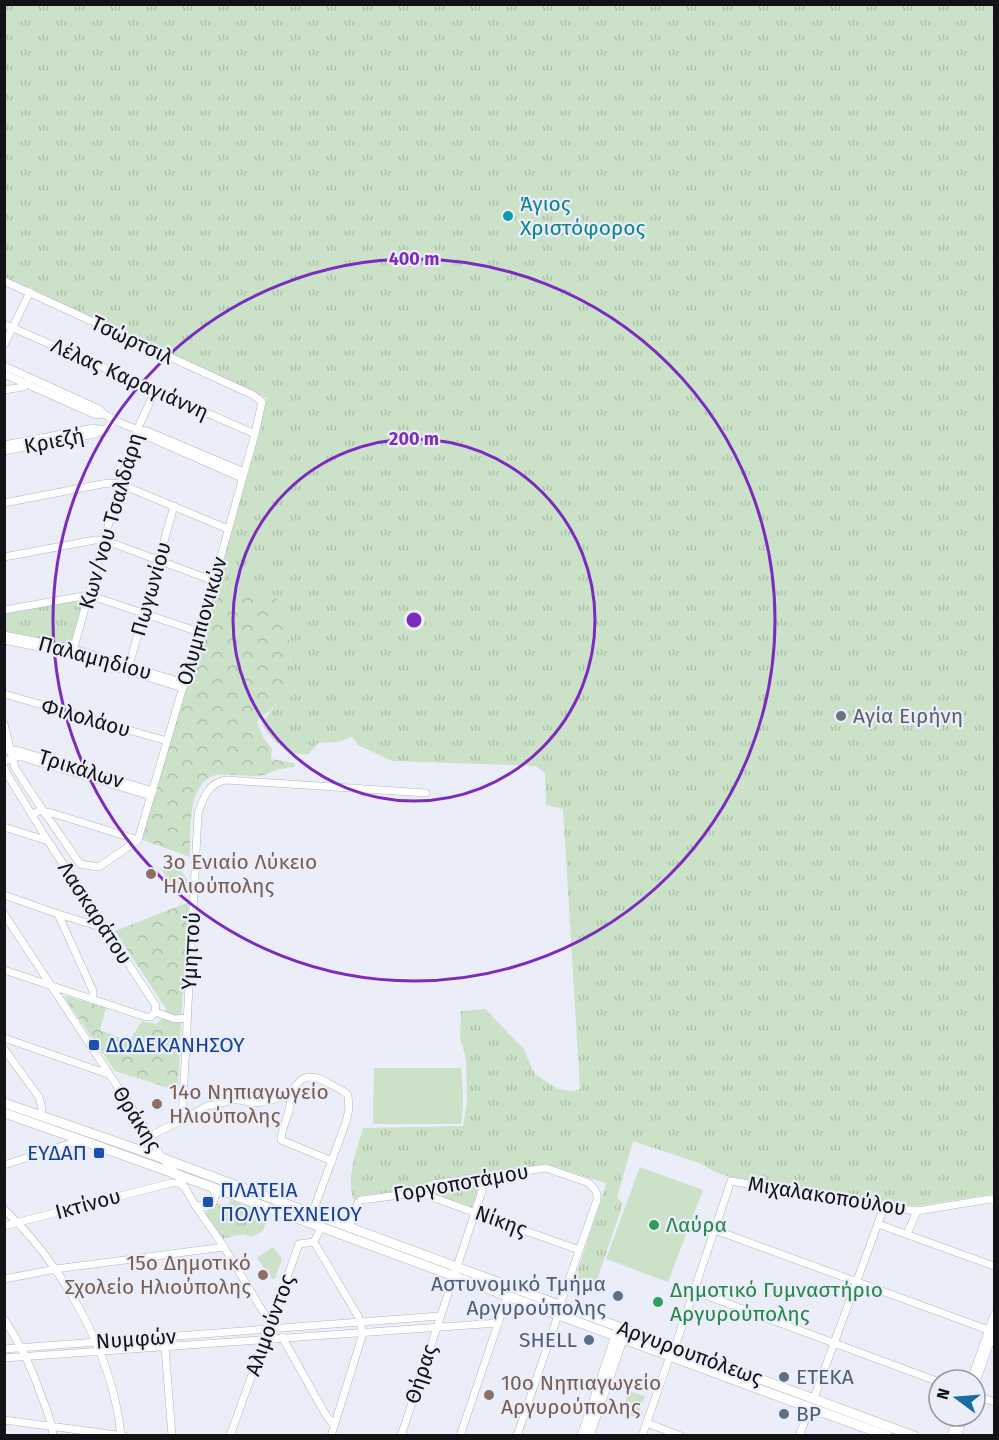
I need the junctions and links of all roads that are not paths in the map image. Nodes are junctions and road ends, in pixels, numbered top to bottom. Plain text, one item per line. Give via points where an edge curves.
1 (4, 281) edge
2 (30, 292) junction
3 (4, 324) edge
4 (12, 328) junction
5 (4, 345) edge
6 (4, 366) edge
7 (4, 374) edge
8 (29, 381) junction
9 (4, 390) edge
10 (155, 391) junction
11 (260, 399) joint
12 (114, 419) junction
13 (103, 430) junction
14 (139, 430) junction
15 (255, 434) junction
16 (4, 445) edge
17 (4, 451) edge
18 (243, 475) junction
19 (120, 484) junction
20 (4, 503) edge
21 (174, 506) junction
22 (228, 529) junction
23 (104, 540) junction
24 (4, 557) edge
25 (158, 560) junction
26 (214, 581) junction
27 (89, 595) junction
28 (4, 610) edge
29 (144, 613) junction
30 (198, 632) junction
31 (4, 635) edge
32 (4, 640) edge
33 (73, 652) junction
34 (128, 669) junction
35 (183, 686) junction
36 (4, 694) edge
37 (4, 724) edge
38 (167, 741) junction
39 (7, 750) edge
40 (8, 760) edge
41 (4, 767) edge
42 (152, 793) junction
43 (426, 793) dead end
44 (43, 810) junction
45 (32, 815) junction
46 (4, 827) edge
47 (138, 841) junction
48 (48, 842) junction
49 (4, 895) edge
50 (4, 914) edge
51 (58, 914) junction
52 (104, 928) junction
53 (4, 970) edge
54 (51, 986) junction
55 (93, 1000) junction
56 (155, 1012) junction
57 (188, 1018) junction
58 (4, 1038) edge
59 (4, 1049) edge
60 (108, 1074) junction
61 (290, 1092) junction
62 (4, 1103) edge
63 (4, 1113) edge
64 (40, 1116) junction
65 (182, 1120) junction
66 (150, 1136) junction
67 (81, 1140) junction
68 (162, 1158) junction
69 (332, 1161) junction
70 (4, 1165) edge
71 (189, 1169) junction
72 (177, 1174) junction
73 (487, 1176) junction
74 (171, 1183) junction
75 (210, 1186) junction
76 (184, 1187) junction
77 (423, 1192) junction
78 (994, 1201) edge
79 (195, 1205) junction
80 (884, 1207) junction
81 (4, 1209) edge
82 (917, 1211) junction
83 (476, 1212) junction
84 (312, 1214) junction
85 (18, 1222) junction
86 (878, 1224) junction
87 (4, 1226) edge
88 (321, 1227) junction
89 (349, 1228) junction
90 (715, 1230) junction
91 (907, 1234) junction
92 (314, 1242) junction
93 (224, 1247) junction
94 (579, 1250) junction
95 (994, 1266) edge
96 (56, 1269) junction
97 (455, 1272) junction
98 (4, 1279) edge
99 (857, 1281) junction
100 (694, 1291) junction
101 (507, 1297) junction
102 (559, 1310) junction
103 (994, 1315) edge
104 (440, 1316) junction
105 (4, 1319) edge
106 (360, 1322) junction
107 (498, 1323) junction
108 (269, 1326) junction
109 (437, 1327) junction
110 (278, 1328) junction
111 (993, 1331) edge
112 (363, 1332) junction
113 (621, 1333) junction
114 (283, 1338) junction
115 (264, 1340) junction
116 (95, 1342) junction
117 (834, 1344) junction
118 (165, 1347) junction
119 (22, 1348) junction
120 (4, 1349) edge
121 (99, 1351) junction
122 (672, 1352) junction
123 (26, 1356) junction
124 (4, 1358) edge
125 (977, 1368) edge
126 (981, 1368) edge
127 (927, 1378) edge
128 (812, 1403) junction
129 (4, 1420) edge
130 (647, 1423) junction
131 (334, 1425) junction
132 (52, 1426) junction
133 (122, 1435) edge
134 (53, 1436) edge
135 (172, 1436) edge
136 (230, 1436) edge
137 (330, 1436) edge
138 (401, 1436) edge
139 (460, 1436) edge
140 (517, 1436) edge
141 (582, 1436) edge
142 (589, 1436) edge
143 (642, 1436) edge
144 (681, 1436) edge
145 (800, 1436) edge
146 (888, 1436) edge
147 (914, 1436) edge

1 - 2 street, Τσώρτσιλ
2 - 4 street
2 - 11 street, Τσώρτσιλ
3 - 4 street, Λέλας Καραγιάννη
4 - 5 street
4 - 10 street, Λέλας Καραγιάννη
6 - 8 street
7 - 8 street
8 - 9 street via 23,387
8 - 12 street
10 - 14 street, Κων/νου Τσαλδάρη
10 - 15 street, Λέλας Καραγιάννη
11 - 15 street, Ολυμπιονικών via 262,407
12 - 13 street, Κριεζή
12 - 14 street
13 - 16 street, Κριεζή via 94,428
13 - 17 street, Κριεζή
14 - 18 street
14 - 19 street, Κων/νου Τσαλδάρη
15 - 18 street, Ολυμπιονικών
18 - 22 street, Ολυμπιονικών
19 - 20 street
19 - 21 street
19 - 23 street, Κων/νου Τσαλδάρη
21 - 22 street
21 - 25 street, Πωγωνίου
22 - 26 street, Ολυμπιονικών
23 - 24 street
23 - 25 street
23 - 27 street, Κων/νου Τσαλδάρη
25 - 26 street
25 - 29 street, Πωγωνίου
26 - 30 street, Ολυμπιονικών
27 - 28 street
27 - 29 street
27 - 33 street, Κων/νου Τσαλδάρη
29 - 30 street
29 - 34 street, Πωγωνίου
30 - 35 street, Ολυμπιονικών
31 - 33 street, Παλαμηδίου
32 - 33 street, Παλαμηδίου
33 - 34 street, Παλαμηδίου
34 - 35 street, Παλαμηδίου
35 - 38 street, Ολυμπιονικών
36 - 38 street, Φιλολάου
37 - 39 street, Λασκαράτου
38 - 42 street, Ολυμπιονικών
39 - 40 street, Λασκαράτου
39 - 42 street, Τρικάλων
40 - 42 street, Τρικάλων via 22,757
40 - 44 street, Λασκαράτου
41 - 45 street, Λασκαράτου
42 - 47 street, Ολυμπιονικών
43 - 57 street, Υμηττού via 262,781 226,780 214,784 198,814
44 - 45 street
44 - 47 street
44 - 47 street, Λασκαράτου via 80,864 99,867
45 - 48 street, Λασκαράτου
46 - 48 street
48 - 52 street, Λασκαράτου
49 - 51 street
50 - 54 street, Θράκης
51 - 52 street
51 - 55 street via 93,992
52 - 56 street, Λασκαράτου via 156,1006
53 - 54 street
54 - 55 street
54 - 60 street, Θράκης
55 - 56 street via 146,1017
56 - 57 street via 175,1019
57 - 65 street, Υμηττού
58 - 60 street
59 - 64 street via 39,1097
60 - 66 street, Θράκης
61 - 65 street via 263,1102 233,1099 207,1106
61 - 69 street via 291,1106 281,1140
61 - 69 street via 309,1077 348,1095 349,1109
62 - 64 main road, Αργυρουπόλεως
63 - 67 main road, Αργυρουπόλεως
64 - 68 main road, Αργυρουπόλεως
65 - 66 street
66 - 68 street, Θράκης
67 - 70 street
67 - 72 main road, Αργυρουπόλεως
68 - 71 main road, Αργυρουπόλεως
68 - 72 street, Θράκης
69 - 84 street
71 - 72 street
71 - 84 main road, Αργυρουπόλεως
72 - 74 street
72 - 75 main road, Αργυρουπόλεως
72 - 76 street, Θράκης
73 - 77 street, Γοργοποτάμου via 433,1184
73 - 83 street, Θήρας
73 - 94 street, Γοργοποτάμου via 546,1168 589,1183 597,1200
74 - 76 street
74 - 85 street, Ικτίνου
75 - 79 street via 216,1194 213,1203
75 - 88 main road, Αργυρουπόλεως
76 - 79 street, Θράκης
77 - 83 street, Νίκης
77 - 89 street, Γοργοποτάμου via 361,1200
78 - 82 street, Μιχαλακοπούλου
79 - 93 street, Θράκης
80 - 82 street, Μιχαλακοπούλου
80 - 86 street
80 - 90 street, Μιχαλακοπούλου via 731,1181
81 - 85 street
82 - 91 street
83 - 94 street, Νίκης
83 - 97 street, Θήρας
84 - 89 main road, Αργυρουπόλεως
85 - 87 street, Ικτίνου
85 - 96 street
86 - 91 street
86 - 99 street
88 - 92 street, Αλιμούντος
88 - 97 main road, Αργυρουπόλεως
89 - 97 main road, Αργυρουπόλεως
90 - 99 street
90 - 100 street
91 - 95 street
92 - 106 street
92 - 108 street, Αλιμούντος via 299,1244
93 - 96 street
93 - 108 street, Θράκης
94 - 102 street
96 - 98 street
96 - 116 street
97 - 101 main road, Αργυρουπόλεως
97 - 102 main road, Αργυρουπόλεως
97 - 104 street, Θήρας
99 - 111 street
99 - 117 street
100 - 117 street
100 - 122 street
101 - 102 main road, Αργυρουπόλεως
101 - 107 street
102 - 113 main road, Αργυρουπόλεως
102 - 140 street
103 - 111 street
104 - 106 street, Νυμφών
104 - 109 street, Θήρας
105 - 119 street
106 - 110 street, Νυμφών
106 - 112 street
107 - 109 street, Νυμφών
107 - 139 street
108 - 110 street, Νυμφών
108 - 115 street, Αλιμούντος
108 - 116 street, Νυμφών
109 - 112 street, Νυμφών
109 - 138 street, Θήρας
110 - 114 street
111 - 125 street
111 - 126 street
112 - 114 street, Νυμφών
112 - 131 street
113 - 122 main road, Αργυρουπόλεως
113 - 141 main road
113 - 142 main road
114 - 115 street, Νυμφών
114 - 131 street
115 - 118 street, Νυμφών
115 - 136 street, Αλιμούντος
116 - 119 street, Νυμφών
116 - 121 street
117 - 127 street
117 - 128 street
118 - 121 street, Νυμφών
118 - 135 street
119 - 120 street, Νυμφών
119 - 123 street
121 - 123 street, Νυμφών
121 - 133 street
122 - 128 main road, Αργυρουπόλεως
122 - 130 street
123 - 124 street, Νυμφών
123 - 132 street
128 - 145 street
128 - 146 main road, Αργυρουπόλεως
128 - 147 main road, Αργυρουπόλεως
129 - 132 street
130 - 143 street
130 - 144 street
131 - 137 street
132 - 133 street
132 - 134 street

